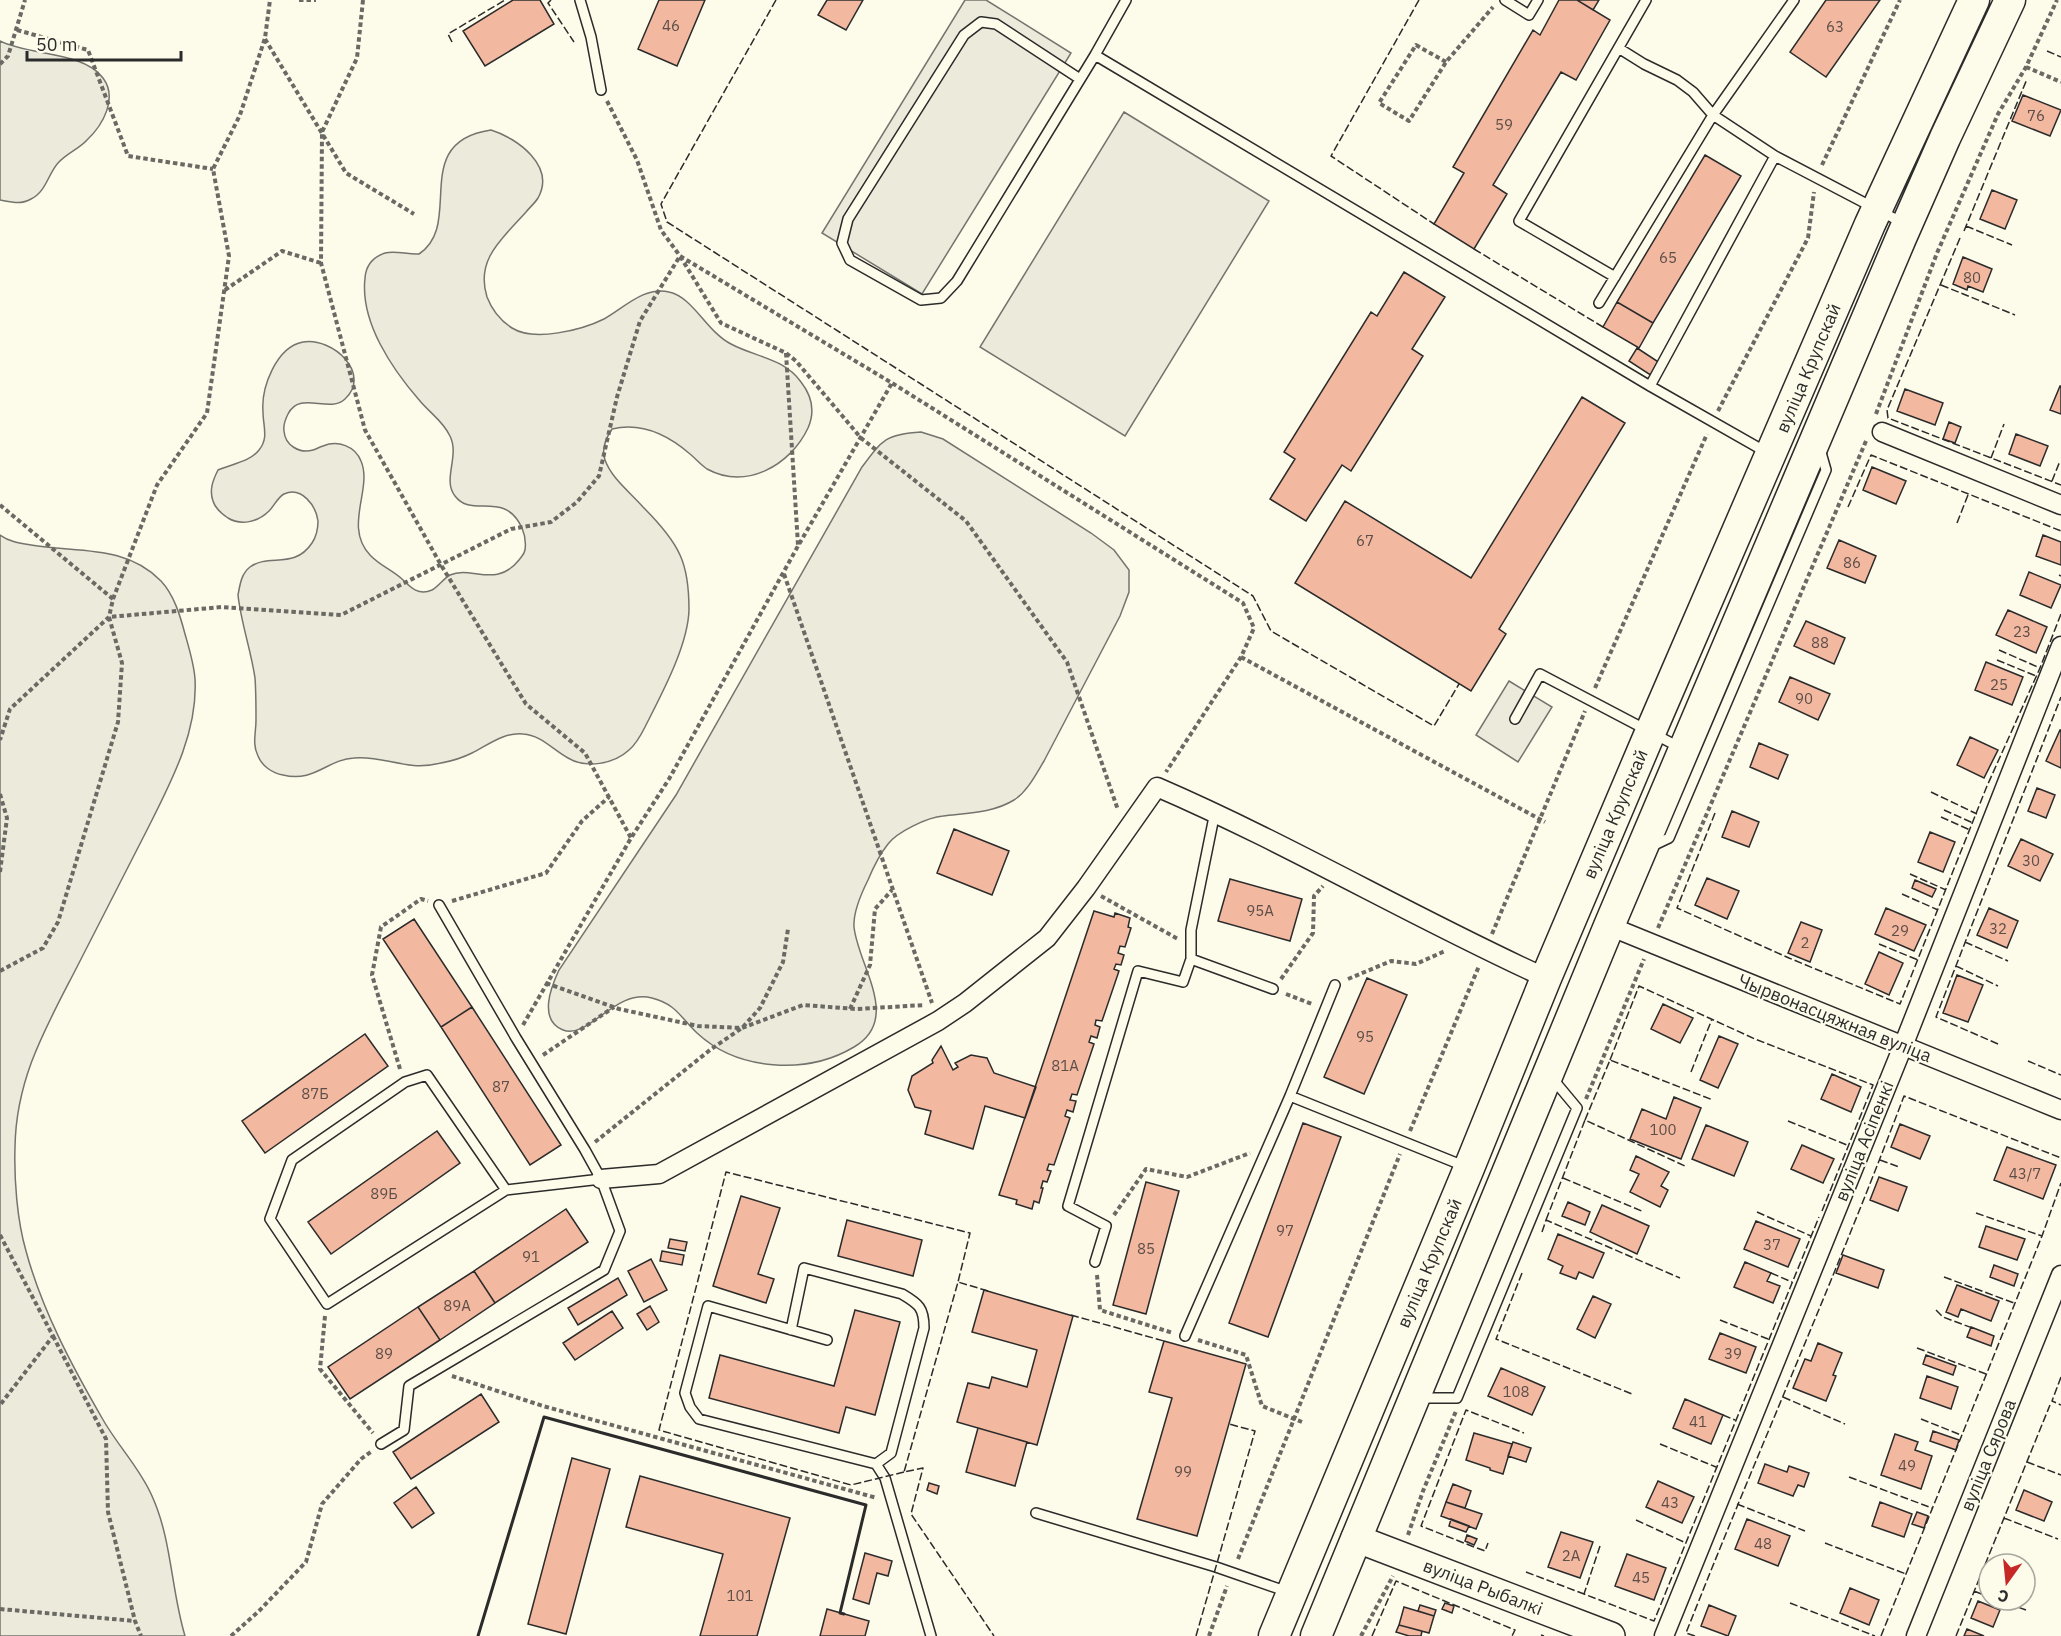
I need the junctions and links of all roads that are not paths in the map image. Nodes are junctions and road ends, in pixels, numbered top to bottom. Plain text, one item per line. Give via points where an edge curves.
1 (580, 0) edge
2 (1126, 0) edge
3 (1504, 0) edge
4 (1538, 0) edge
5 (1646, 0) edge
6 (1794, 0) edge
7 (1974, 0) edge
8 (2010, 0) edge
9 (1620, 49) junction
10 (1095, 55) junction
11 (1080, 79) junction
12 (601, 90) road end
13 (1713, 115) junction
14 (1775, 156) junction
15 (1876, 210) junction
16 (1907, 225) junction
17 (1615, 277) junction
18 (1599, 303) dead end
19 (1650, 386) junction
20 (1874, 429) road end
21 (1816, 436) junction
22 (1770, 454) junction
23 (2061, 505) edge
24 (2061, 646) edge
25 (1515, 719) dead end
26 (1650, 733) junction
27 (1684, 750) junction
28 (1215, 812) junction
29 (1640, 852) junction
30 (439, 905) dead end
31 (1609, 926) junction
32 (1191, 959) junction
33 (1546, 978) junction
34 (1335, 985) road end
35 (1274, 989) road end
36 (1902, 1046) junction
37 (1548, 1073) junction
38 (1290, 1096) junction
39 (2061, 1110) edge
40 (1469, 1167) junction
41 (601, 1179) junction
42 (506, 1190) junction
43 (1095, 1262) dead end
44 (2061, 1275) edge
45 (790, 1330) junction
46 (1185, 1336) dead end
47 (827, 1340) dead end
48 (1413, 1398) junction
49 (381, 1444) road end
50 (876, 1464) junction
51 (1036, 1513) dead end
52 (1355, 1538) junction
53 (1291, 1594) junction
54 (1324, 1626) edge
55 (931, 1636) edge
56 (1274, 1636) edge
57 (1611, 1636) edge
58 (1664, 1636) edge
59 (1916, 1636) edge

1 - 12 lane
2 - 10 lane
3 - 4 lane via 1529,15
5 - 9 lane
6 - 13 lane
7 - 15 main road, вуліца Крупскай
8 - 16 main road, вуліца Крупскай
9 - 13 lane via 1677,80
9 - 17 lane via 1519,221
10 - 11 lane
10 - 19 lane
11 - 11 lane via 957,281 941,298 921,300 850,260 842,243 848,219 964,35 981,22 996,24
13 - 14 lane
13 - 17 lane
14 - 15 lane
14 - 19 lane
15 - 16 lane
15 - 22 main road, вуліца Крупскай
16 - 21 main road, вуліца Крупскай
17 - 18 lane
19 - 22 lane
20 - 23 street
21 - 27 main road, вуліца Крупскай
21 - 29 lane via 1826,470 1669,838
22 - 26 main road, вуліца Крупскай
24 - 36 street, вуліца Асіпенкі
25 - 26 lane via 1540,674
26 - 27 lane
26 - 33 main road, вуліца Крупскай
27 - 29 main road, вуліца Крупскай
28 - 32 lane via 1191,930
28 - 33 street
28 - 41 street via 1157,787 1047,938 965,1003 659,1174
29 - 31 main road, вуліца Крупскай
30 - 41 lane
31 - 36 street, Чырвонасцяжная вуліца
31 - 37 main road, вуліца Крупскай
32 - 35 lane
32 - 43 lane via 1183,982 1137,971 1068,1206 1106,1226
33 - 40 main road, вуліца Крупскай
34 - 38 lane
36 - 39 street, Чырвонасцяжная вуліца
36 - 58 street, вуліца Асіпенкі
37 - 48 main road, вуліца Крупскай
37 - 48 lane via 1577,1108 1458,1398
38 - 40 lane
38 - 46 lane
40 - 53 main road, вуліца Крупскай
41 - 42 lane
41 - 49 lane via 620,1231 604,1270 409,1386 404,1430
42 - 42 lane via 427,1075 405,1082 292,1160 270,1219 327,1304
44 - 59 street, вуліца Сярова
45 - 47 lane
45 - 50 lane via 804,1268 902,1294 916,1302 924,1315 924,1328 891,1453
45 - 50 lane via 708,1306 685,1393 690,1407 699,1419
48 - 52 main road, вуліца Крупскай
50 - 55 lane via 885,1478
51 - 53 lane
52 - 54 main road, вуліца Крупскай
52 - 57 street, вуліца Рыбалкі
53 - 56 main road, вуліца Крупскай

